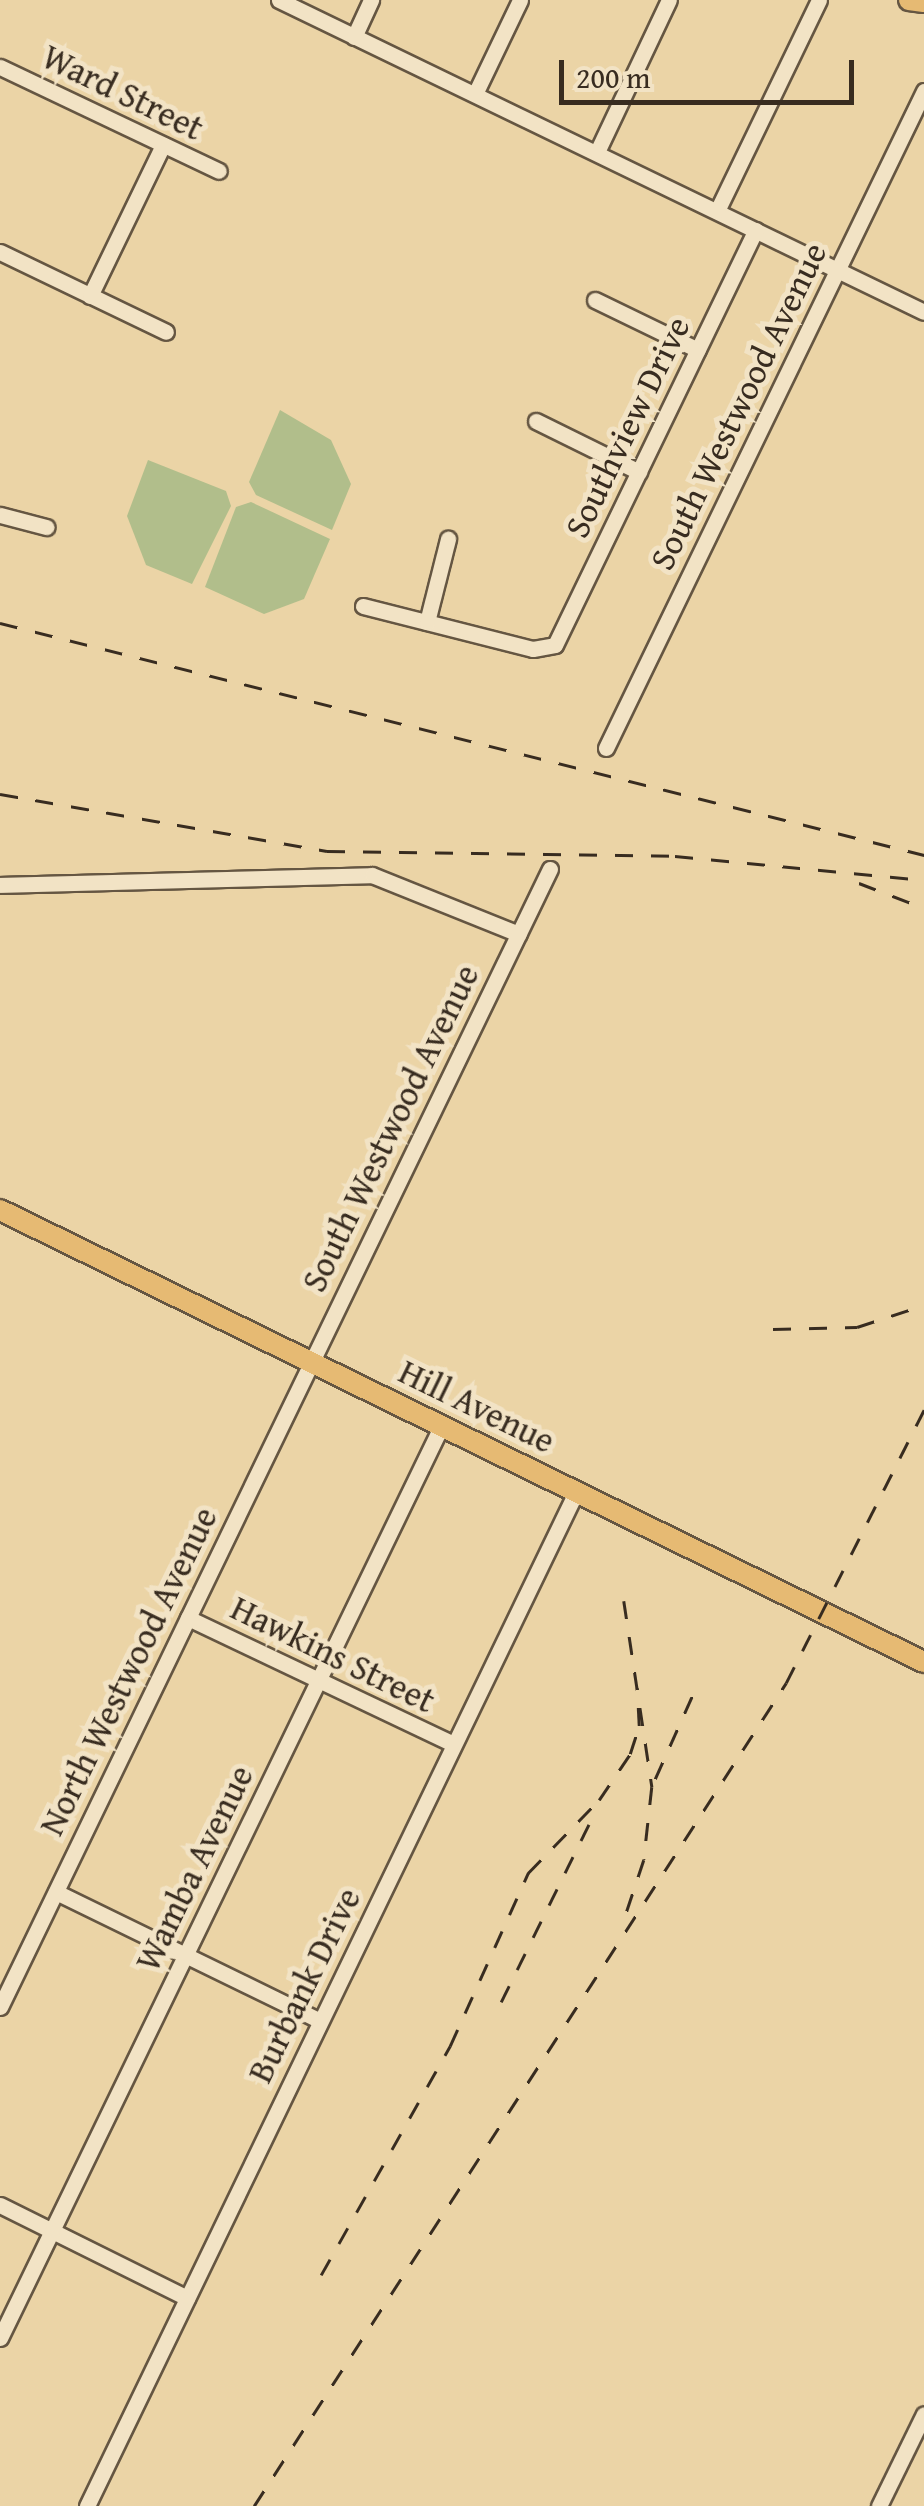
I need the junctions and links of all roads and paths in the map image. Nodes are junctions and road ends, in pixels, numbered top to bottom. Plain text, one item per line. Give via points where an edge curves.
1 (279, 0) edge
2 (371, 0) edge
3 (520, 0) edge
4 (670, 0) edge
5 (819, 0) edge
6 (909, 0) edge
7 (924, 2) edge
8 (354, 36) junction
9 (0, 66) edge
10 (924, 91) edge
11 (475, 94) junction
12 (163, 145) junction
13 (598, 152) junction
14 (219, 172) dead end
15 (717, 211) junction
16 (756, 230) junction
17 (0, 252) edge
18 (838, 269) junction
19 (90, 296) junction
20 (595, 300) dead end
21 (924, 312) edge
22 (166, 332) dead end
23 (698, 350) junction
24 (536, 421) dead end
25 (639, 472) junction
26 (0, 516) edge
27 (46, 527) dead end
28 (448, 538) dead end
29 (363, 606) dead end
30 (427, 622) junction
31 (606, 748) dead end
32 (550, 869) dead end
33 (0, 885) edge
34 (519, 934) junction
35 (0, 1210) edge
36 (308, 1360) junction
37 (442, 1425) junction
38 (576, 1492) junction
39 (188, 1618) junction
40 (924, 1662) edge
41 (317, 1680) junction
42 (453, 1744) junction
43 (56, 1892) junction
44 (186, 1954) junction
45 (0, 2006) edge
46 (320, 2021) junction
47 (0, 2205) edge
48 (52, 2231) junction
49 (187, 2298) junction
50 (0, 2338) edge
51 (924, 2414) edge
52 (87, 2506) edge
53 (878, 2506) edge

1 - 8 street
2 - 8 street
3 - 11 street
4 - 13 street
5 - 15 street
6 - 7 main road
8 - 11 street
9 - 12 street, Ward Street
10 - 18 street, South Westwood Avenue
11 - 13 street
12 - 14 street, Ward Street
12 - 19 street
13 - 15 street
15 - 16 street
16 - 18 street
16 - 23 street, Southview Drive
17 - 19 street
18 - 21 street
18 - 31 street, South Westwood Avenue
19 - 22 street
20 - 23 street
23 - 25 street, Southview Drive
24 - 25 street
25 - 30 street, Southview Drive via 549,648
26 - 27 street
28 - 30 street
29 - 30 street
32 - 34 street, South Westwood Avenue
33 - 34 street via 372,875
34 - 36 street, South Westwood Avenue
35 - 36 main road, Hill Avenue
36 - 37 main road, Hill Avenue
36 - 39 street, North Westwood Avenue
37 - 38 main road, Hill Avenue
37 - 41 street, Wamba Avenue
38 - 40 main road, Hill Avenue
38 - 42 street, Burbank Drive
39 - 41 street, Hawkins Street
39 - 43 street, North Westwood Avenue
41 - 42 street, Hawkins Street
41 - 44 street, Wamba Avenue
42 - 46 street, Burbank Drive
43 - 44 street
43 - 45 street, North Westwood Avenue
44 - 46 street
44 - 48 street, Wamba Avenue
46 - 49 street, Burbank Drive
47 - 48 street
48 - 49 street
48 - 50 street, Wamba Avenue
49 - 52 street, Burbank Drive
51 - 53 street

